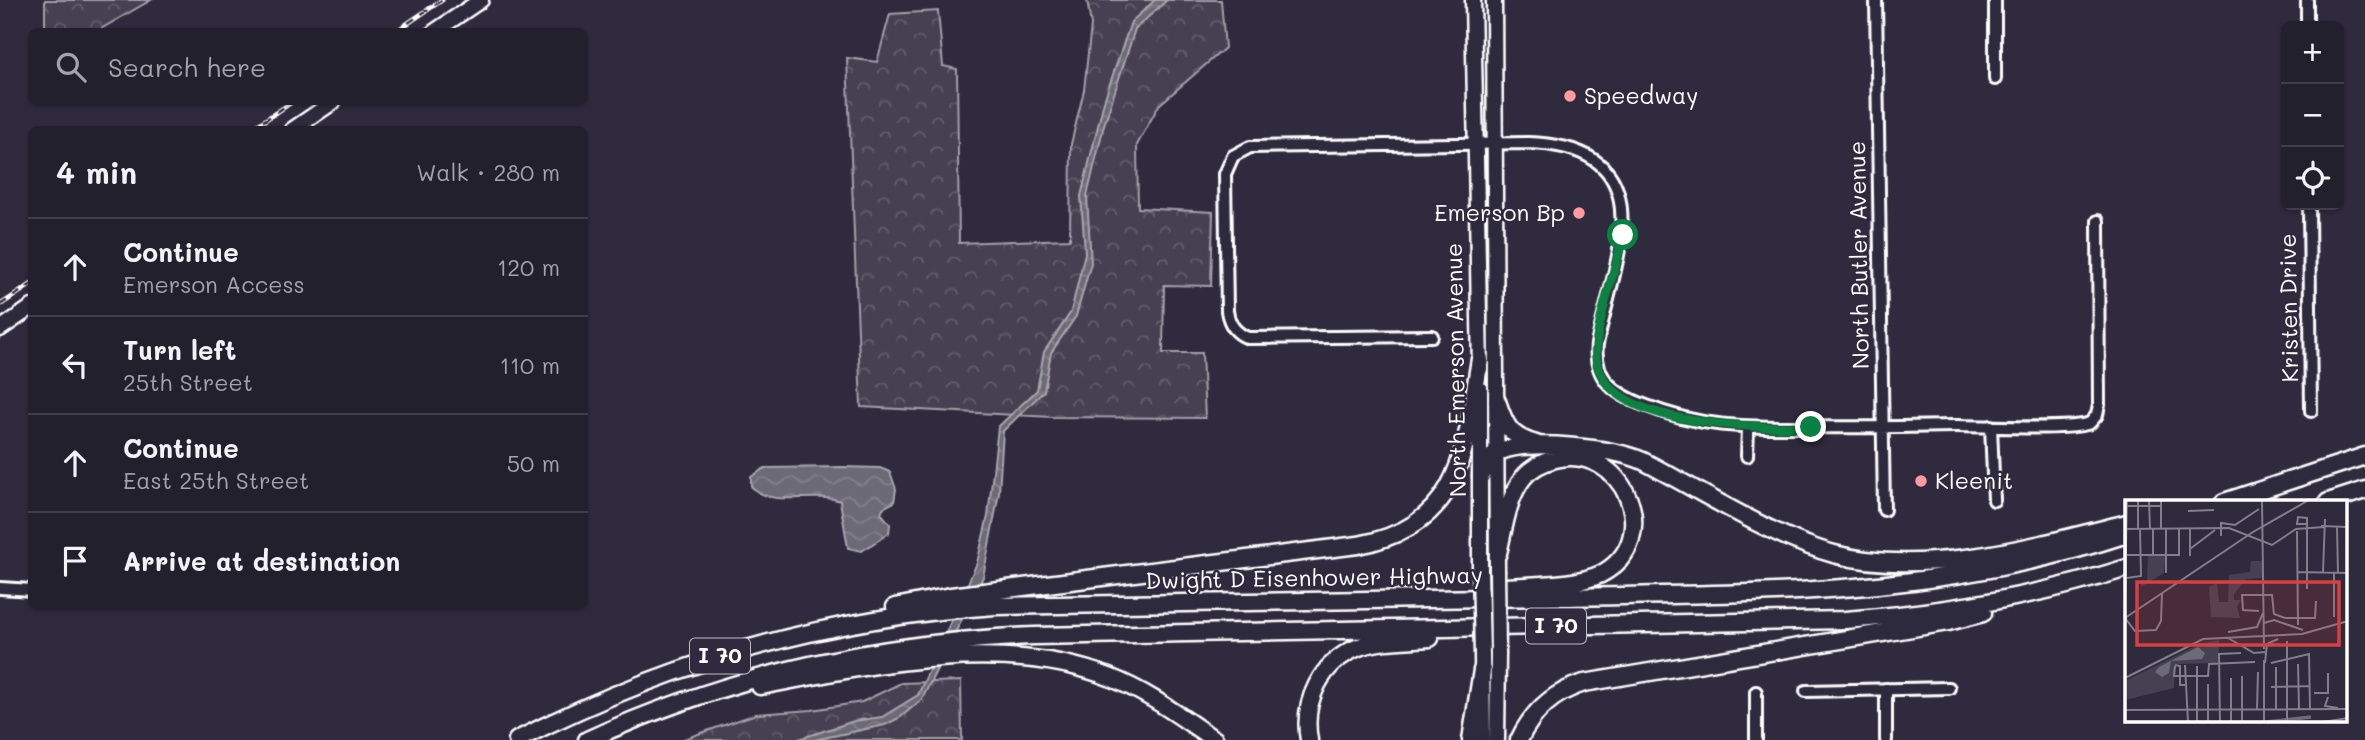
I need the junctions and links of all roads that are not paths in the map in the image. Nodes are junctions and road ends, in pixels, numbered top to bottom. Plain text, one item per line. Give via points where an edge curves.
1 (481, 0) edge
2 (1474, 0) edge
3 (1494, 0) edge
4 (1876, 0) edge
5 (1995, 0) edge
6 (2307, 0) edge
7 (2307, 21) edge
8 (440, 28) edge
9 (1995, 79) dead end
10 (329, 105) edge
11 (298, 126) edge
12 (1486, 144) junction
13 (2309, 210) edge
14 (2098, 220) dead end
15 (28, 310) edge
16 (0, 329) edge
17 (1432, 336) dead end
18 (1480, 359) junction
19 (1497, 401) junction
20 (2311, 411) dead end
21 (1991, 426) junction
22 (1748, 428) junction
23 (1882, 428) junction
24 (1545, 447) junction
25 (1497, 453) junction
26 (1747, 456) dead end
27 (2365, 456) edge
28 (1481, 476) junction
29 (2365, 489) edge
30 (2260, 490) junction
31 (1994, 500) dead end
32 (2220, 500) edge
33 (2230, 500) edge
34 (2334, 500) edge
35 (1884, 510) dead end
36 (2125, 523) edge
37 (2125, 535) edge
38 (1498, 562) junction
39 (2125, 569) edge
40 (2079, 582) junction
41 (0, 589) edge
42 (28, 590) edge
43 (1364, 600) junction
44 (937, 604) junction
45 (1535, 626) junction
46 (1482, 662) junction
47 (1949, 688) dead end
48 (1886, 689) junction
49 (1806, 691) dead end
50 (1756, 692) dead end
51 (661, 709) junction
52 (517, 740) edge
53 (587, 740) edge
54 (1215, 740) edge
55 (1309, 740) edge
56 (1471, 740) edge
57 (1483, 740) edge
58 (1497, 740) edge
59 (1519, 740) edge
60 (1756, 740) edge
61 (1886, 740) edge

1 - 8 main road
2 - 12 main road, North Emerson Avenue
3 - 12 main road, North Emerson Avenue
4 - 23 street, North Butler Avenue
5 - 9 street
6 - 7 street
10 - 11 main road
12 - 17 street via 1250,147 1233,156 1225,174 1227,311 1233,328 1248,338
12 - 18 main road, North Emerson Avenue
12 - 19 main road, North Emerson Avenue
12 - 22 street via 1544,143 1574,149 1601,168 1615,188 1623,235 1596,348 1606,382 1621,396 1677,418
13 - 20 street, Kristen Drive
14 - 21 street via 2097,415 2083,425
15 - 16 main road
18 - 28 main road, North Emerson Avenue
18 - 44 highway via 1459,470 1429,512 1394,535 1357,545 1005,589
19 - 24 highway via 1512,435
19 - 25 main road, North Emerson Avenue
21 - 23 street
21 - 31 street
22 - 23 street
22 - 26 street
23 - 35 street, North Butler Avenue
24 - 25 highway
24 - 36 highway via 1597,449 1637,458 1793,539 1863,560 1917,561 1996,552
25 - 28 highway
25 - 38 main road, North Emerson Avenue
27 - 30 highway
28 - 46 main road, North Emerson Avenue, bridge
29 - 34 highway
30 - 32 highway
30 - 33 highway
37 - 43 highway, Dwight D Eisenhower Highway / I 70 via 2060,556 1884,587
38 - 43 highway via 1516,490 1541,464 1568,457 1591,460 1611,472 1628,493 1634,519 1629,543 1619,560 1598,575
38 - 58 main road, North Emerson Avenue, bridge
39 - 40 highway, I 70
40 - 45 highway, I 70 via 1975,605 1876,618
40 - 59 highway via 1948,622 1584,683 1548,702
41 - 42 street
43 - 44 highway, Dwight D Eisenhower Highway / I 70
44 - 52 highway, I 70 via 902,605 668,672
45 - 51 highway, I 70 via 979,638 918,644 776,672
45 - 55 highway via 1374,643 1346,653 1314,688 1308,712
46 - 56 highway
46 - 57 main road, North Emerson Avenue
47 - 48 street
48 - 49 street
48 - 61 street
50 - 60 street
51 - 53 highway, I 70
51 - 54 highway via 838,671 969,658 1040,659 1098,673 1136,689

